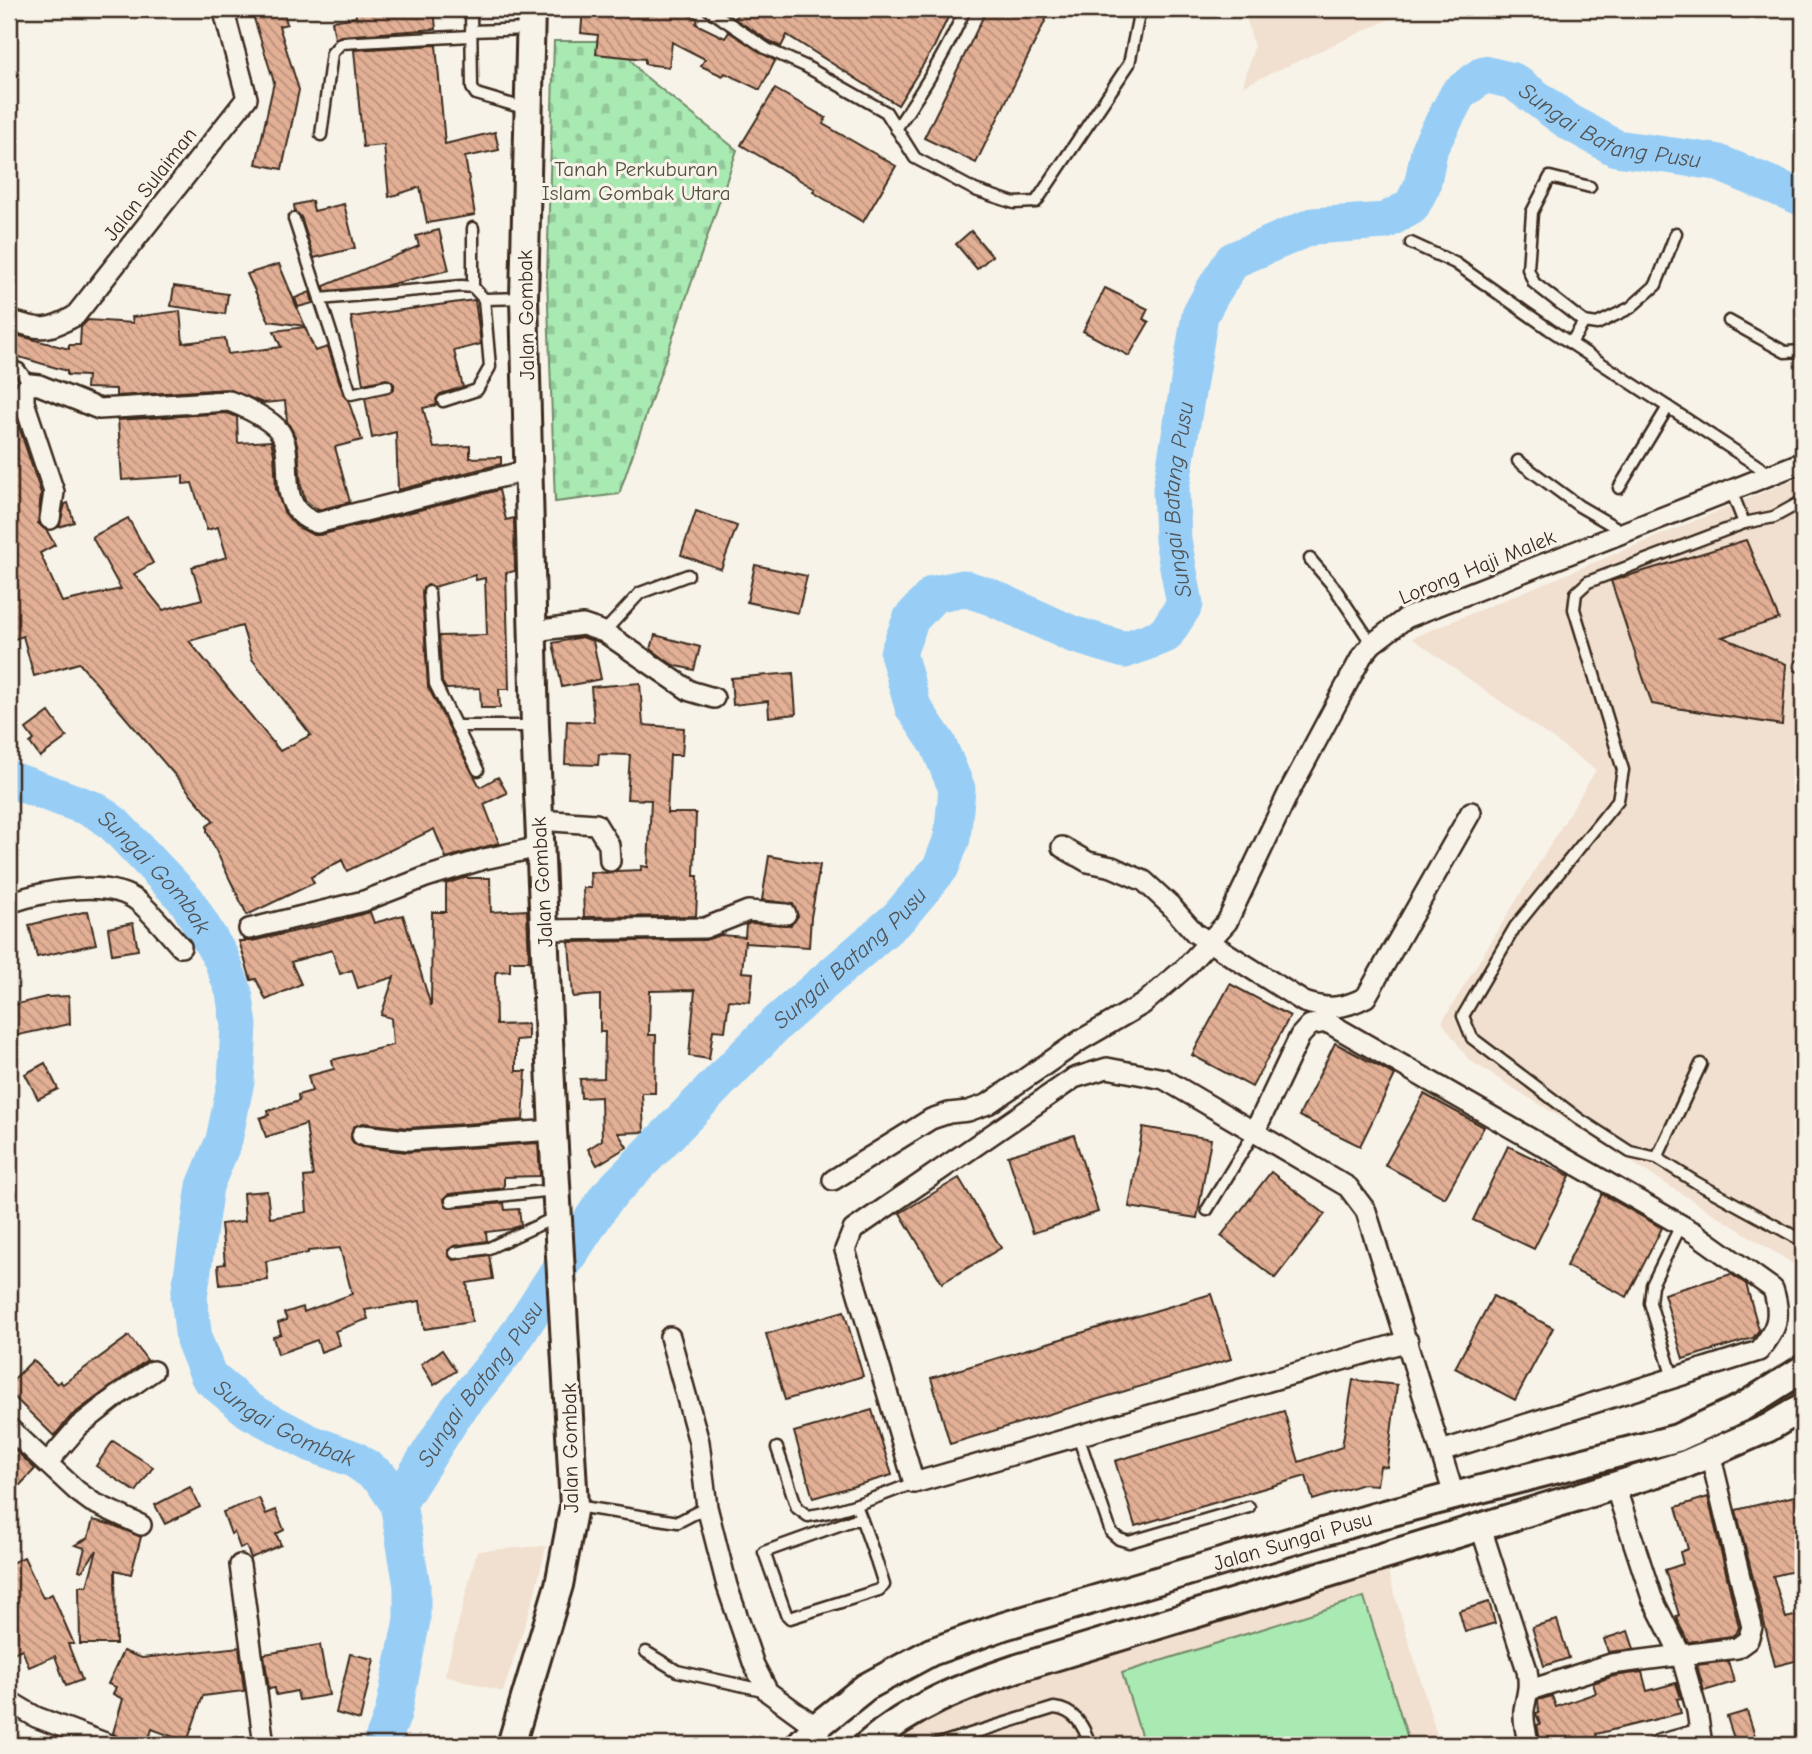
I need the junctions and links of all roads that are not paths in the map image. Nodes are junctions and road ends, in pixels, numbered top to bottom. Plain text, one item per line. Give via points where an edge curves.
1 (225, 9) edge
2 (471, 9) edge
3 (708, 9) edge
4 (965, 9) edge
5 (1140, 9) edge
6 (531, 19) edge
7 (471, 33) junction
8 (527, 109) junction
9 (896, 129) junction
10 (321, 135) dead end
11 (1590, 187) dead end
12 (294, 219) dead end
13 (473, 228) dead end
14 (1676, 233) dead end
15 (1411, 243) dead end
16 (473, 287) junction
17 (524, 298) junction
18 (320, 299) junction
19 (484, 299) junction
20 (9, 320) edge
21 (1729, 321) dead end
22 (1584, 322) junction
23 (1571, 343) junction
24 (1803, 351) edge
25 (9, 366) edge
26 (30, 384) junction
27 (387, 386) dead end
28 (443, 401) dead end
29 (1668, 407) junction
30 (1518, 461) dead end
31 (1802, 465) edge
32 (529, 470) junction
33 (1771, 474) junction
34 (1619, 488) dead end
35 (1731, 490) junction
36 (1803, 501) edge
37 (50, 519) dead end
38 (1744, 523) junction
39 (1624, 532) junction
40 (1310, 559) dead end
41 (688, 575) dead end
42 (429, 592) dead end
43 (533, 631) junction
44 (604, 632) junction
45 (1372, 644) junction
46 (714, 698) dead end
47 (456, 726) junction
48 (535, 726) junction
49 (478, 770) dead end
50 (1471, 812) dead end
51 (539, 820) junction
52 (540, 847) junction
53 (1062, 847) dead end
54 (610, 861) dead end
55 (9, 903) edge
56 (786, 914) dead end
57 (248, 929) dead end
58 (544, 930) junction
59 (1208, 942) junction
60 (181, 947) dead end
61 (1701, 1065) dead end
62 (553, 1130) junction
63 (1254, 1133) junction
64 (362, 1135) dead end
65 (1657, 1158) junction
66 (833, 1180) dead end
67 (451, 1200) dead end
68 (1207, 1210) dead end
69 (558, 1212) junction
70 (1681, 1225) junction
71 (1803, 1241) edge
72 (455, 1254) dead end
73 (670, 1337) dead end
74 (1408, 1341) junction
75 (1803, 1369) edge
76 (153, 1371) dead end
77 (1673, 1378) junction
78 (1803, 1407) edge
79 (9, 1428) edge
80 (1078, 1436) junction
81 (777, 1448) dead end
82 (1441, 1451) junction
83 (1710, 1453) junction
84 (47, 1462) junction
85 (914, 1483) junction
86 (1615, 1486) junction
87 (1454, 1495) junction
88 (856, 1505) junction
89 (574, 1506) junction
90 (707, 1507) junction
91 (1249, 1507) dead end
92 (862, 1520) junction
93 (141, 1525) dead end
94 (1479, 1525) junction
95 (240, 1566) dead end
96 (646, 1652) dead end
97 (1681, 1655) junction
98 (1530, 1690) junction
99 (768, 1692) junction
100 (9, 1701) edge
101 (807, 1736) edge
102 (1701, 1740) edge
103 (110, 1745) edge
104 (264, 1745) edge
105 (511, 1745) edge
106 (867, 1745) edge
107 (935, 1745) edge
108 (1090, 1745) edge
109 (1529, 1745) edge
110 (1659, 1745) edge

1 - 20 street, Jalan Sulaiman via 247,98 75,316 54,327
2 - 7 lane
3 - 9 lane via 766,49 805,65 886,112
4 - 9 lane via 941,59
5 - 9 lane via 1129,64 1036,202 1014,203 963,184 915,158
6 - 7 lane
6 - 8 main road, Jalan Gombak
7 - 8 lane via 476,94
7 - 10 lane via 341,43 332,52
8 - 17 main road, Jalan Gombak
11 - 22 lane via 1550,177 1532,212 1528,269 1534,282
12 - 18 lane
13 - 16 lane
14 - 22 lane via 1656,285 1630,308 1597,324
15 - 23 lane via 1455,263
16 - 18 lane
16 - 19 lane
17 - 19 lane
17 - 32 main road, Jalan Gombak
18 - 27 lane via 351,394
19 - 28 lane via 490,366 477,390
21 - 24 lane via 1785,352
22 - 23 lane
23 - 29 lane
25 - 26 lane via 19,369
26 - 32 street via 99,409 229,401 244,406 279,430 285,442 290,495 300,515 317,523
26 - 37 street via 24,402 54,492
29 - 33 lane
29 - 34 lane
30 - 39 lane
31 - 33 street, Lorong Haji Malek
32 - 43 main road, Jalan Gombak
33 - 35 street, Lorong Haji Malek
35 - 38 lane
35 - 39 street, Lorong Haji Malek
36 - 38 lane via 1774,517
38 - 65 lane via 1588,582 1576,593 1574,609 1623,770 1618,800 1515,927 1463,1016 1472,1038 1579,1119 1630,1152
39 - 45 street, Lorong Haji Malek via 1406,618
40 - 45 lane
41 - 44 lane via 640,593
42 - 47 lane via 435,684
43 - 44 street via 583,625
43 - 48 main road, Jalan Gombak
44 - 46 street via 690,691
45 - 59 street, Lorong Haji Malek via 1288,794 1227,922
47 - 48 lane
47 - 49 lane
48 - 51 main road, Jalan Gombak
50 - 59 street via 1366,997 1352,1004 1324,1009 1304,1002
51 - 52 main road, Jalan Gombak
51 - 54 street via 596,824 608,845
52 - 57 street via 484,859 364,901
52 - 58 main road, Jalan Gombak
53 - 59 street via 1088,862 1144,881
55 - 60 street via 87,887 118,890 140,902
56 - 58 street via 748,911 705,928
58 - 62 main road, Jalan Gombak
59 - 66 street, Lorong Haji Malek via 1143,1004 988,1104 931,1119
61 - 65 lane
62 - 64 street via 408,1140
62 - 69 main road, Jalan Gombak
63 - 68 lane
63 - 70 street via 1300,1036 1310,1025 1327,1022
63 - 74 street via 1348,1187 1366,1211
63 - 85 street via 1164,1079 1107,1068 1074,1078 853,1230 845,1250
65 - 71 lane
67 - 69 lane
69 - 72 lane via 489,1248
69 - 89 main road, Jalan Gombak
70 - 77 lane via 1652,1285 1650,1303
70 - 77 street via 1773,1289 1778,1319 1759,1351
73 - 90 street via 699,1442
74 - 80 street
74 - 82 street
75 - 87 main road, Jalan Sungai Pusu via 1741,1408 1677,1437
76 - 84 street via 79,1426
77 - 82 street
78 - 83 main road, Jalan Sungai Pusu
79 - 84 street
80 - 85 street
80 - 91 lane via 1111,1532 1119,1539 1129,1542
81 - 88 lane via 797,1508 808,1516
82 - 87 street
83 - 86 main road, Jalan Sungai Pusu
83 - 97 street via 1752,1627 1748,1640 1737,1648
84 - 93 street via 92,1502
85 - 88 lane
86 - 94 main road, Jalan Sungai Pusu
86 - 97 street via 1652,1598
87 - 101 main road, Jalan Sungai Pusu via 1018,1622 931,1652 866,1687
88 - 92 lane
89 - 90 lane via 678,1522
89 - 105 main road, Jalan Gombak via 559,1585
90 - 99 street via 727,1586
92 - 92 lane via 764,1552 790,1618 884,1585
94 - 98 street
94 - 106 main road, Jalan Sungai Pusu via 955,1690 891,1724
95 - 104 street
96 - 99 lane via 677,1671
97 - 98 street via 1611,1664
97 - 102 street
98 - 109 street via 1524,1711
99 - 101 street
100 - 103 street via 36,1717
102 - 110 street
107 - 108 lane via 1054,1708 1065,1709 1078,1720

